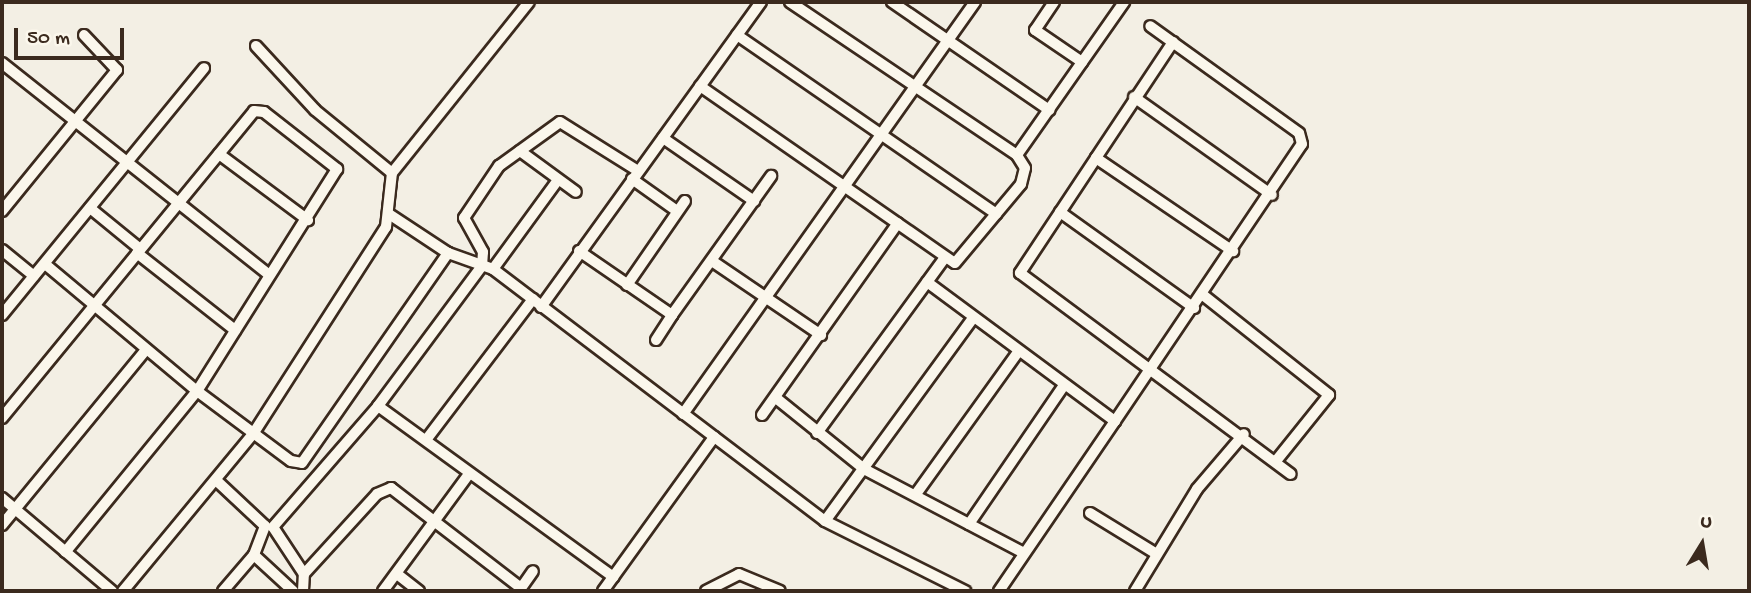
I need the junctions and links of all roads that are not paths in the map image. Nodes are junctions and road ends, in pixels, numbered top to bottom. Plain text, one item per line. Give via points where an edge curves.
1 (529, 2) edge
2 (761, 2) edge
3 (790, 2) edge
4 (892, 2) edge
5 (975, 2) edge
6 (1054, 2) edge
7 (1124, 2) edge
8 (1150, 26) dead end
9 (83, 35) dead end
10 (737, 35) junction
11 (947, 41) junction
12 (1172, 42) junction
13 (256, 46) dead end
14 (1082, 62) junction
15 (6, 67) edge
16 (204, 68) dead end
17 (2, 82) edge
18 (700, 86) junction
19 (914, 88) junction
20 (1134, 97) junction
21 (1049, 110) junction
22 (75, 122) junction
23 (882, 135) junction
24 (663, 138) junction
25 (520, 151) junction
26 (219, 154) junction
27 (1017, 155) junction
28 (1096, 158) junction
29 (125, 165) junction
30 (392, 173) junction
31 (635, 175) junction
32 (771, 176) dead end
33 (558, 180) junction
34 (845, 186) junction
35 (576, 192) dead end
36 (1272, 195) junction
37 (180, 201) junction
38 (685, 201) dead end
39 (754, 201) junction
40 (90, 208) junction
41 (2, 211) edge
42 (677, 211) junction
43 (1060, 212) junction
44 (389, 214) junction
45 (996, 214) junction
46 (308, 220) junction
47 (898, 223) junction
48 (2, 250) edge
49 (138, 251) junction
50 (579, 251) junction
51 (1233, 251) junction
52 (448, 253) junction
53 (944, 259) junction
54 (712, 261) junction
55 (45, 264) junction
56 (487, 268) junction
57 (270, 275) junction
58 (34, 276) junction
59 (927, 282) junction
60 (627, 285) junction
61 (1203, 295) junction
62 (765, 299) junction
63 (537, 303) junction
64 (94, 306) junction
65 (1194, 308) junction
66 (2, 315) edge
67 (672, 316) junction
68 (973, 318) junction
69 (236, 330) junction
70 (821, 335) junction
71 (656, 340) dead end
72 (146, 350) junction
73 (1018, 352) junction
74 (1154, 369) junction
75 (1065, 385) junction
76 (197, 391) junction
77 (776, 398) junction
78 (378, 406) junction
79 (683, 415) junction
80 (762, 415) dead end
81 (2, 418) edge
82 (1115, 421) junction
83 (817, 433) junction
84 (253, 434) junction
85 (1244, 434) junction
86 (714, 437) junction
87 (426, 440) junction
88 (1276, 461) junction
89 (864, 469) junction
90 (469, 474) junction
91 (1291, 474) dead end
92 (218, 482) junction
93 (916, 495) junction
94 (2, 498) edge
95 (15, 510) junction
96 (1090, 513) dead end
97 (825, 521) junction
98 (434, 523) junction
99 (969, 524) junction
100 (2, 525) edge
101 (65, 552) junction
102 (1022, 552) junction
103 (1155, 553) junction
104 (254, 555) junction
105 (533, 571) dead end
106 (304, 574) junction
107 (397, 574) junction
108 (613, 577) junction
109 (520, 590) edge
110 (112, 591) edge
111 (122, 591) edge
112 (223, 591) edge
113 (293, 591) edge
114 (303, 591) edge
115 (383, 591) edge
116 (419, 591) edge
117 (603, 591) edge
118 (706, 591) edge
119 (780, 591) edge
120 (965, 591) edge
121 (999, 591) edge
122 (1135, 591) edge

1 - 30 street
2 - 10 street
3 - 19 street
4 - 11 street
5 - 11 street
6 - 14 street via 1035,30
7 - 14 street
8 - 12 street
9 - 22 street via 118,67
10 - 18 street
10 - 23 street
11 - 19 street
11 - 21 street
12 - 20 street
12 - 36 street via 1299,133 1300,155
13 - 30 street via 315,110
14 - 21 street
15 - 17 street
15 - 22 street
16 - 29 street
18 - 24 street
18 - 34 street
19 - 23 street
19 - 27 street
20 - 28 street
20 - 36 street
21 - 27 street
22 - 29 street
22 - 41 street
23 - 34 street
23 - 45 street
24 - 31 street
24 - 39 street
25 - 31 street via 548,125 560,122
25 - 33 street
25 - 56 street via 499,166 465,214
26 - 37 street
26 - 46 street
26 - 46 street via 254,111 264,111 338,171
27 - 45 street via 1026,174
28 - 43 street
28 - 51 street
29 - 37 street
29 - 40 street
30 - 44 street via 385,193
31 - 42 street
31 - 50 street
32 - 39 street
33 - 35 street
33 - 56 street
34 - 47 street
34 - 62 street
36 - 51 street
37 - 49 street
37 - 57 street
38 - 42 street
39 - 54 street
40 - 49 street
40 - 55 street
42 - 60 street
43 - 65 street
43 - 74 street via 1020,273
44 - 52 street
44 - 84 street
45 - 53 street via 961,260
46 - 57 street
47 - 53 street
47 - 70 street
48 - 58 street
49 - 64 street
49 - 69 street
50 - 60 street
50 - 63 street
51 - 61 street
52 - 56 street
52 - 84 street via 307,460 291,461
53 - 59 street
54 - 62 street
54 - 67 street
55 - 58 street
55 - 64 street
56 - 63 street
56 - 78 street
57 - 69 street
58 - 66 street
59 - 68 street
59 - 83 street
60 - 67 street
61 - 65 street
61 - 88 street via 1329,395
62 - 70 street
62 - 79 street
63 - 79 street
63 - 87 street
64 - 72 street
64 - 81 street
65 - 74 street
67 - 71 street
68 - 73 street
68 - 89 street
69 - 76 street
70 - 77 street
72 - 76 street
72 - 95 street
73 - 75 street
73 - 93 street
74 - 82 street
74 - 85 street
75 - 82 street
75 - 99 street
76 - 84 street
76 - 101 street
77 - 80 street
77 - 83 street
78 - 87 street
78 - 106 street via 275,523
79 - 86 street
82 - 102 street
83 - 89 street
84 - 92 street
85 - 88 street
85 - 103 street
86 - 97 street
86 - 108 street
87 - 90 street
88 - 91 street
89 - 93 street
89 - 97 street
90 - 98 street
90 - 108 street
92 - 104 street via 265,526
92 - 111 street
93 - 99 street
94 - 95 street
95 - 100 street
95 - 101 street
96 - 103 street
97 - 120 street
98 - 106 street via 397,492 383,489
98 - 107 street
98 - 109 street
99 - 102 street
101 - 110 street
102 - 121 street
103 - 122 street
104 - 112 street
104 - 113 street
105 - 109 street
106 - 114 street
107 - 115 street
107 - 116 street
108 - 117 street
118 - 119 street via 739,574

